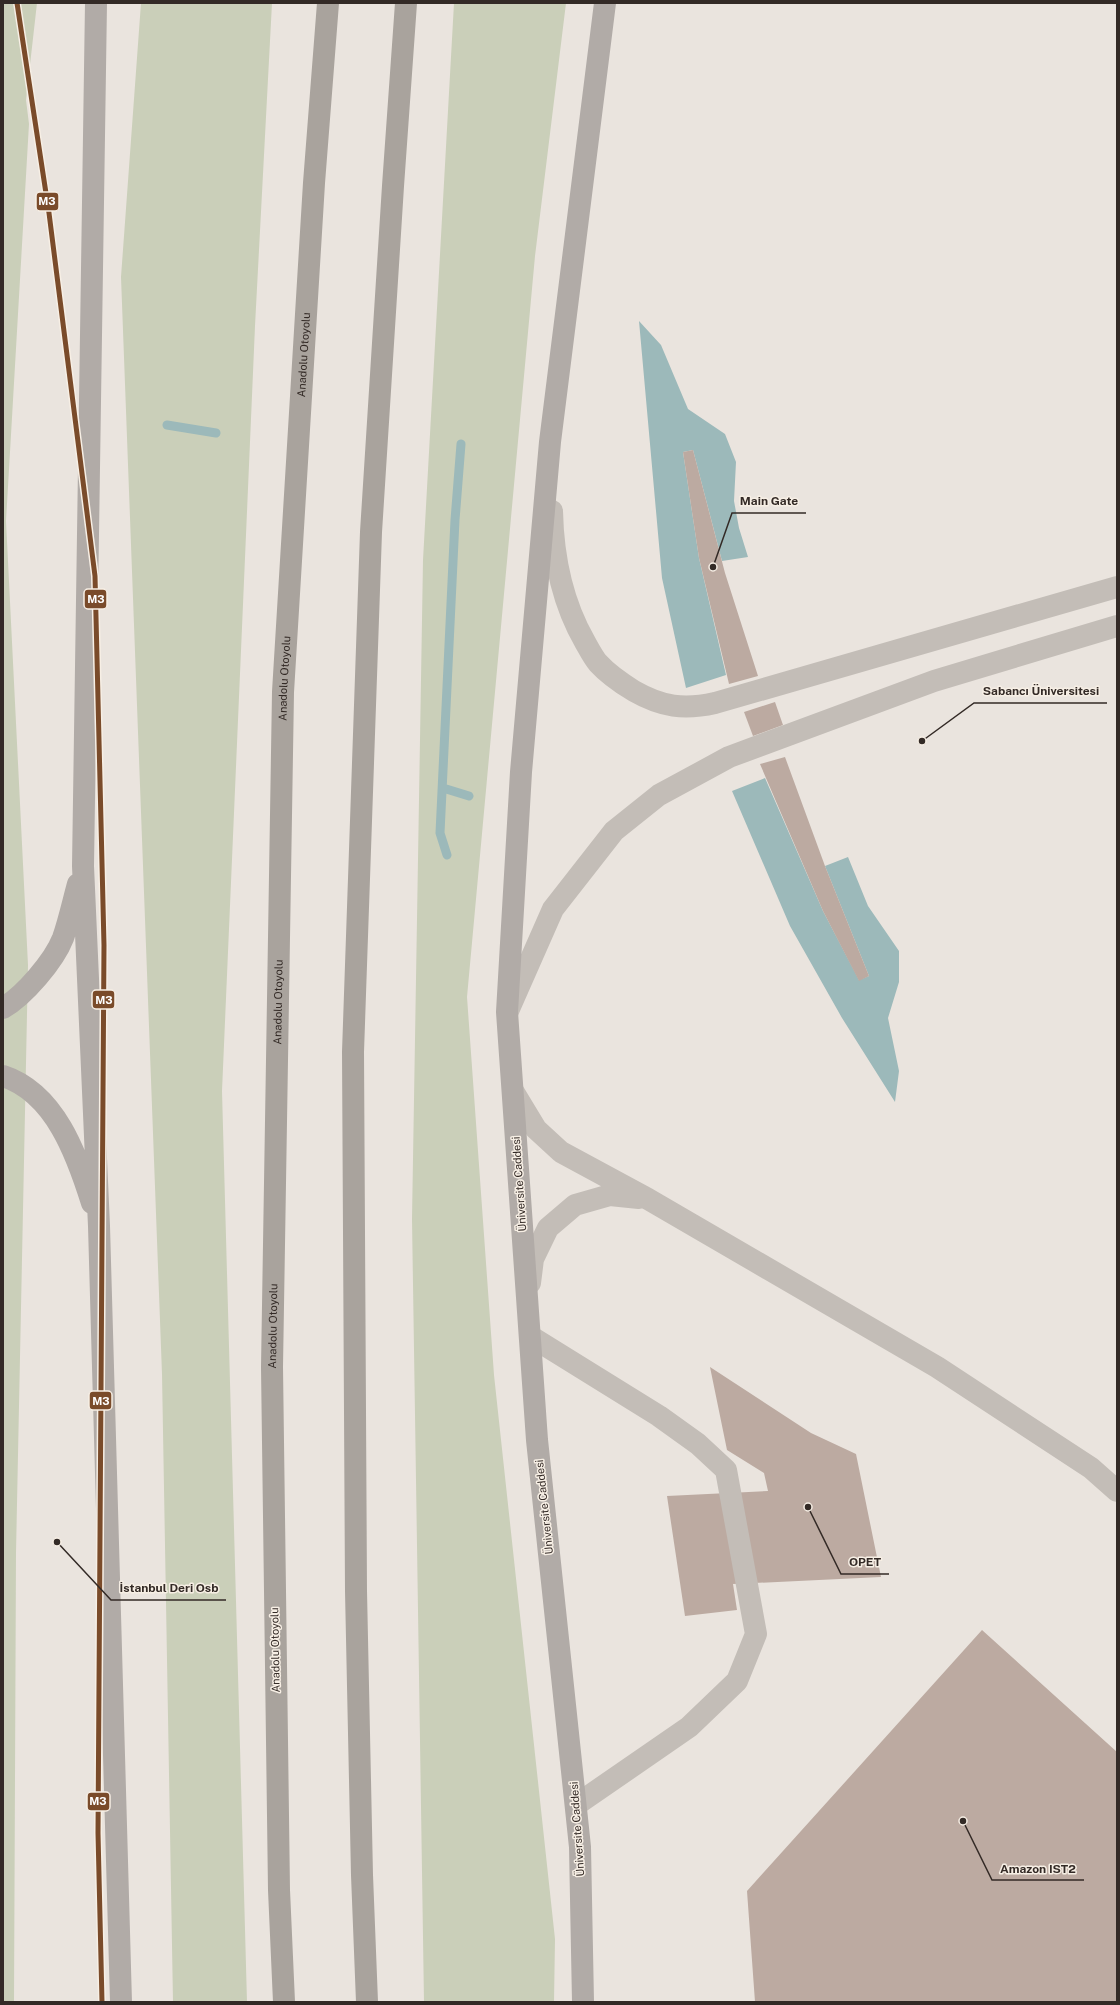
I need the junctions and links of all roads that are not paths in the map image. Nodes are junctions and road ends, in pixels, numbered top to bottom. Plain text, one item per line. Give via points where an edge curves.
1 (96, 3) edge
2 (328, 3) edge
3 (406, 3) edge
4 (605, 3) edge
5 (550, 442) junction
6 (1117, 586) edge
7 (1117, 626) edge
8 (84, 866) junction
9 (3, 1008) edge
10 (507, 1012) junction
11 (3, 1076) edge
12 (513, 1091) junction
13 (648, 1199) junction
14 (99, 1226) junction
15 (528, 1308) junction
16 (530, 1336) junction
17 (1117, 1491) edge
18 (576, 1805) junction
19 (121, 2002) edge
20 (284, 2002) edge
21 (367, 2002) edge
22 (583, 2002) edge

1 - 8 main road
2 - 20 highway, Anadolu Otoyolu via 314,183 283,692 272,1367 279,1890
3 - 21 highway via 371,532 353,1052 356,1599
4 - 5 main road, Üniversite Caddesi
5 - 6 street via 552,542 572,620 597,663 619,682 644,697 669,706 696,707 715,703
5 - 10 main road, Üniversite Caddesi via 521,772
7 - 10 street via 934,681 729,757 659,795 614,831 553,910
8 - 9 main road via 62,939 40,974 14,1002
8 - 14 main road
10 - 12 main road, Üniversite Caddesi
11 - 14 main road via 33,1092 54,1115 80,1170
12 - 13 street via 536,1129 561,1152
12 - 15 main road, Üniversite Caddesi
13 - 15 street via 610,1195 575,1205 548,1228 533,1259
13 - 17 street via 937,1367 1091,1468
14 - 19 main road
15 - 16 main road, Üniversite Caddesi
16 - 18 main road, Üniversite Caddesi via 536,1440
16 - 18 street via 659,1416 698,1444 726,1470 756,1634 737,1681 705,1712 689,1727
18 - 22 main road, Üniversite Caddesi via 580,1847

